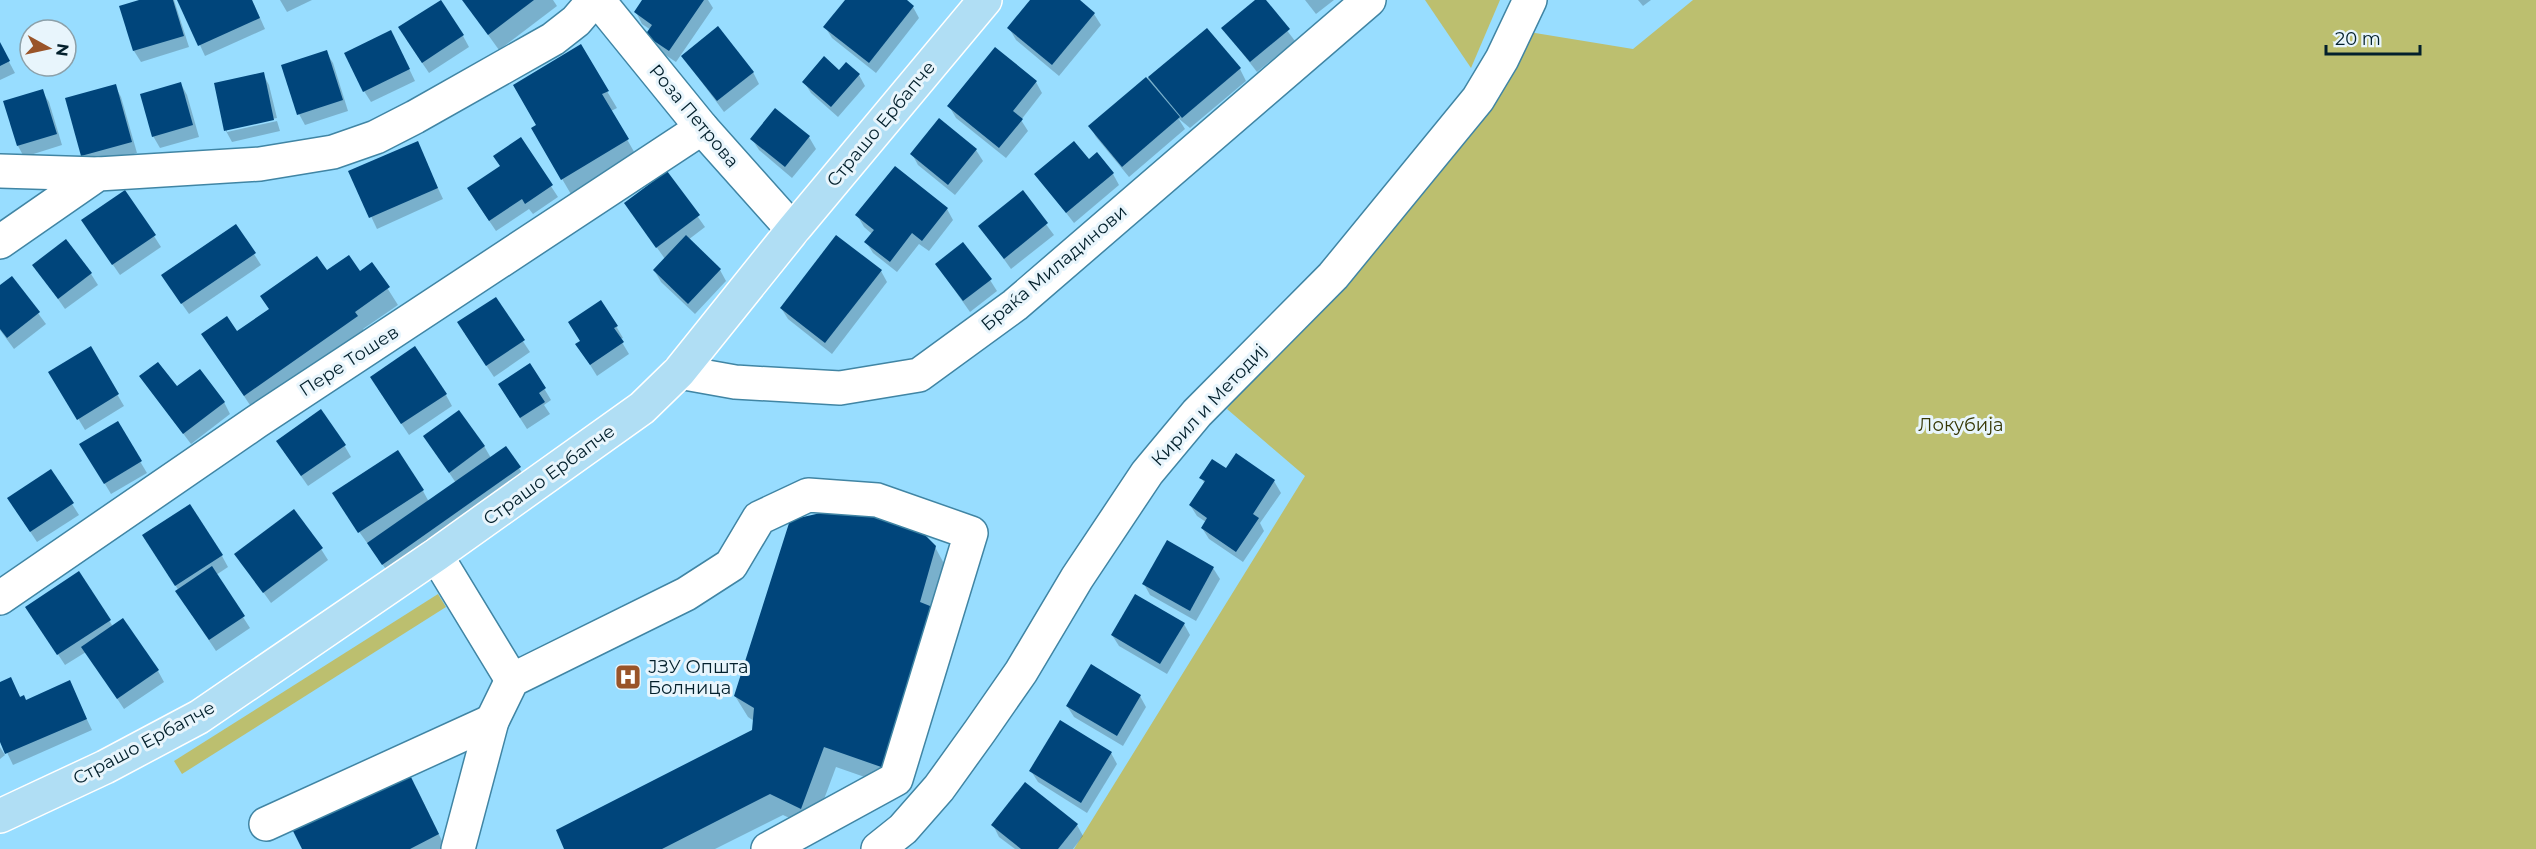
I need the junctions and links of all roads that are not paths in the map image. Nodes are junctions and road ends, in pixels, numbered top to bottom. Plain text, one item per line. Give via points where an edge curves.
1 (596, 0) edge
2 (985, 0) edge
3 (1369, 0) edge
4 (1530, 0) edge
5 (702, 128) junction
6 (0, 171) edge
7 (98, 174) junction
8 (793, 230) junction
9 (0, 242) edge
10 (679, 372) junction
11 (436, 555) junction
12 (0, 598) edge
13 (512, 680) junction
14 (492, 721) junction
15 (0, 816) edge
16 (266, 824) dead end
17 (458, 849) edge
18 (768, 849) edge
19 (878, 849) edge

1 - 5 street, Роза Петрова
1 - 7 street via 553,39 376,137 333,152 260,165
2 - 8 main road, Страшо Ербапче
3 - 10 street, Браќа Миладинови via 1015,305 919,375 840,388 735,382
4 - 19 street, Кирил и Методиј via 1478,99 1333,276 1197,412 1147,473 1021,672 939,789 903,829
5 - 8 street, Роза Петрова
5 - 12 street, Пере Тошев
6 - 7 street
7 - 9 street
8 - 10 main road, Страшо Ербапче
10 - 11 main road, Страшо Ербапче via 642,408
11 - 13 street
11 - 15 main road, Страшо Ербапче via 199,717
13 - 14 street
13 - 18 street via 686,594 731,565 759,518 808,495 876,500 971,533 896,779
14 - 16 street
14 - 17 street

